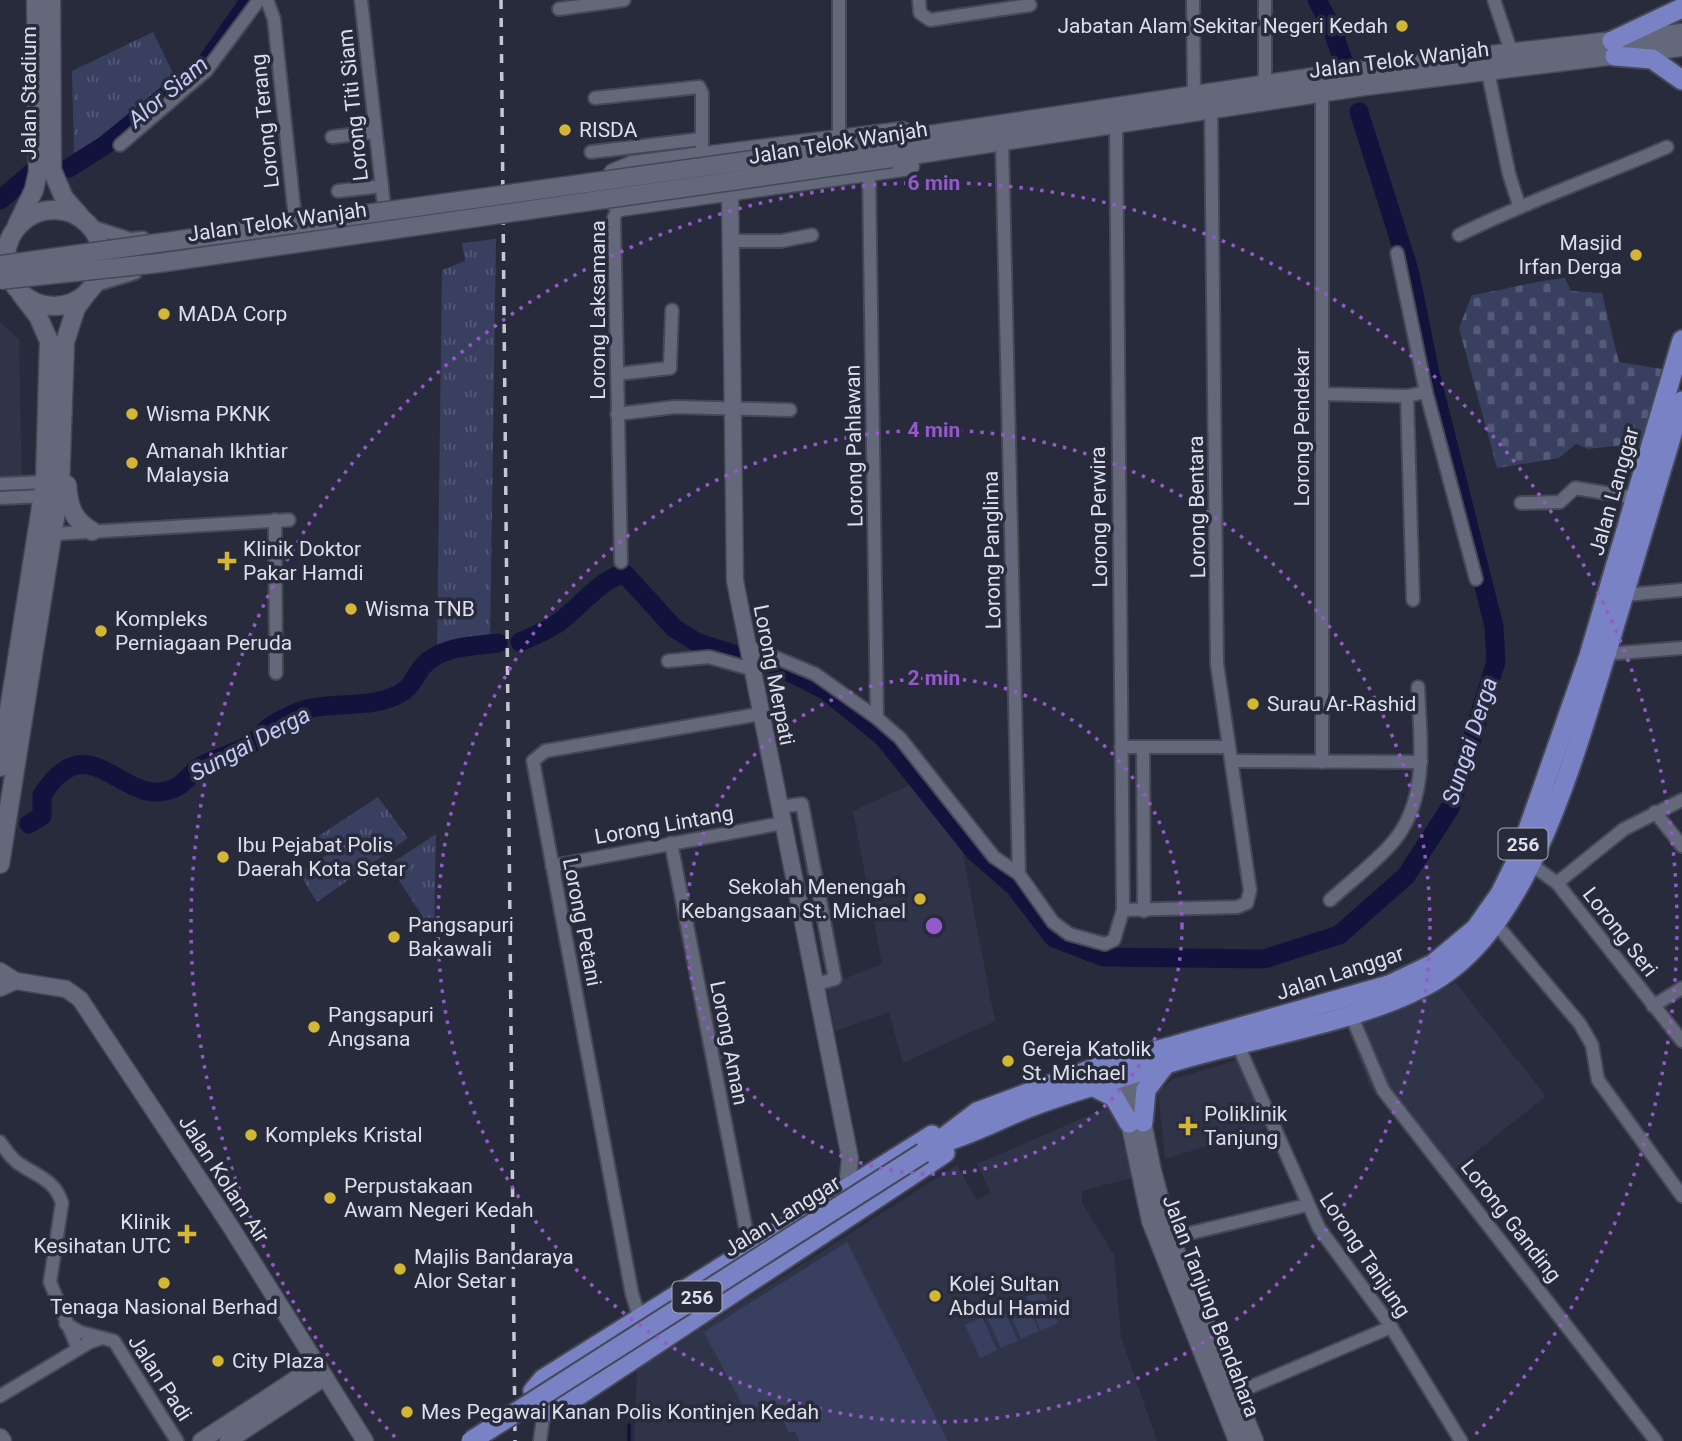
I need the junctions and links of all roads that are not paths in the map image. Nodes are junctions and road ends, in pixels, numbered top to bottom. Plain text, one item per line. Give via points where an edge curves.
1 (36, 0) edge
2 (51, 0) edge
3 (259, 0) edge
4 (267, 0) edge
5 (360, 0) edge
6 (624, 0) edge
7 (839, 0) edge
8 (919, 0) edge
9 (1193, 0) edge
10 (1265, 0) edge
11 (1494, 0) edge
12 (1030, 5) dead end
13 (1682, 8) edge
14 (559, 9) dead end
15 (1682, 33) edge
16 (1682, 47) edge
17 (1613, 48) junction
18 (1511, 51) junction
19 (1488, 72) junction
20 (1682, 80) edge
21 (1265, 83) junction
22 (1322, 92) junction
23 (1194, 94) junction
24 (595, 98) dead end
25 (1211, 109) junction
26 (1116, 123) junction
27 (375, 132) junction
28 (993, 136) junction
29 (332, 137) dead end
30 (839, 138) junction
31 (120, 145) dead end
32 (702, 147) junction
33 (1667, 147) dead end
34 (890, 149) junction
35 (591, 152) dead end
36 (869, 174) junction
37 (382, 186) junction
38 (338, 191) dead end
39 (730, 192) junction
40 (1519, 205) junction
41 (384, 206) junction
42 (620, 207) junction
43 (295, 218) junction
44 (86, 223) junction
45 (812, 235) dead end
46 (1459, 235) dead end
47 (8, 238) edge
48 (731, 241) junction
49 (1397, 253) dead end
50 (0, 265) edge
51 (0, 280) edge
52 (91, 288) junction
53 (13, 291) edge
54 (672, 310) dead end
55 (1682, 340) edge
56 (617, 374) junction
57 (1426, 392) junction
58 (1322, 394) junction
59 (1407, 396) junction
60 (1676, 398) edge
61 (733, 410) junction
62 (790, 410) dead end
63 (617, 414) junction
64 (61, 443) junction
65 (0, 484) edge
66 (44, 489) junction
67 (0, 498) edge
68 (1636, 498) junction
69 (1521, 503) dead end
70 (275, 520) junction
71 (289, 520) dead end
72 (92, 531) junction
73 (53, 534) junction
74 (621, 562) dead end
75 (1476, 579) dead end
76 (1682, 590) edge
77 (1625, 595) junction
78 (1413, 600) dead end
79 (746, 645) junction
80 (1682, 648) edge
81 (1606, 654) junction
82 (668, 661) dead end
83 (751, 669) junction
84 (276, 673) dead end
85 (1418, 687) dead end
86 (760, 714) junction
87 (877, 718) junction
88 (3, 736) edge
89 (1121, 747) junction
90 (1143, 747) junction
91 (1229, 747) junction
92 (1232, 761) junction
93 (1322, 762) junction
94 (1421, 762) junction
95 (0, 767) edge
96 (1682, 800) edge
97 (1655, 812) junction
98 (781, 815) junction
99 (671, 843) junction
100 (1682, 846) edge
101 (1525, 860) junction
102 (0, 864) edge
103 (552, 866) junction
104 (1019, 874) junction
105 (1557, 883) junction
106 (1331, 900) dead end
107 (1123, 911) junction
108 (1144, 911) junction
109 (1496, 924) junction
110 (0, 971) edge
111 (16, 981) junction
112 (816, 984) junction
113 (0, 988) edge
114 (1682, 988) edge
115 (1653, 1006) junction
116 (1351, 1015) junction
117 (1682, 1041) edge
118 (1237, 1043) junction
119 (1166, 1064) junction
120 (1125, 1069) junction
121 (1094, 1087) junction
122 (980, 1119) junction
123 (1136, 1123) junction
124 (0, 1142) edge
125 (850, 1158) junction
126 (0, 1162) edge
127 (15, 1162) junction
128 (878, 1169) junction
129 (847, 1189) junction
130 (1682, 1196) edge
131 (1307, 1205) junction
132 (1170, 1238) junction
133 (750, 1250) junction
134 (640, 1319) junction
135 (66, 1324) junction
136 (1391, 1327) junction
137 (109, 1338) junction
138 (78, 1349) junction
139 (321, 1371) junction
140 (1234, 1394) junction
141 (0, 1396) edge
142 (544, 1410) junction
143 (177, 1441) edge
144 (201, 1441) edge
145 (228, 1441) edge
146 (365, 1441) edge
147 (471, 1441) edge
148 (540, 1441) edge
149 (1238, 1441) edge
150 (1254, 1441) edge
151 (1461, 1441) edge
152 (1656, 1441) edge

1 - 47 main road, Jalan Stadium via 38,172 34,190
2 - 44 main road, Jalan Stadium via 52,170 64,198
3 - 31 street via 206,71
4 - 43 street, Lorong Terang via 274,19
5 - 27 street, Lorong Titi Siam
6 - 14 street
7 - 30 street
8 - 12 street via 922,17 930,20
9 - 23 street
10 - 21 street
11 - 18 street
13 - 17 main road
15 - 17 main road, Jalan Telok Wanjah
16 - 17 main road, Jalan Telok Wanjah
17 - 18 main road, Jalan Telok Wanjah
17 - 19 main road, Jalan Telok Wanjah
17 - 20 main road via 1652,59
18 - 21 main road, Jalan Telok Wanjah
19 - 22 main road, Jalan Telok Wanjah
19 - 40 street via 1508,174
21 - 23 main road, Jalan Telok Wanjah
22 - 25 main road, Jalan Telok Wanjah
22 - 58 street, Lorong Pendekar
23 - 28 main road, Jalan Telok Wanjah
24 - 32 street via 699,87
25 - 26 main road, Jalan Telok Wanjah
25 - 91 street, Lorong Bentara via 1216,649
26 - 28 main road, Jalan Telok Wanjah
26 - 89 street, Lorong Perwira
27 - 29 street
27 - 37 street, Lorong Titi Siam
28 - 30 main road via 884,132
28 - 34 main road, Jalan Telok Wanjah
28 - 36 main road via 968,156
28 - 104 street, Lorong Panglima
30 - 32 main road
32 - 35 street
32 - 42 main road via 614,173 609,183 612,201
33 - 40 street
34 - 50 main road, Jalan Telok Wanjah, bridge
34 - 51 main road, Jalan Telok Wanjah, bridge via 159,262
36 - 39 main road
36 - 87 street, Lorong Pahlawan
37 - 38 street
37 - 41 street, Lorong Titi Siam
39 - 42 main road
39 - 48 street, Lorong Merpati
40 - 46 street
41 - 43 street
41 - 52 street via 442,197 450,204 451,215 443,225 399,234 124,274
42 - 56 street, Lorong Laksamana via 614,217
43 - 44 street via 130,239
44 - 47 main road via 55,210 40,212
44 - 52 main road via 102,256
45 - 48 street via 781,241
47 - 53 main road via 5,258
48 - 61 street, Lorong Merpati
49 - 57 street
52 - 53 main road via 62,305 40,304
52 - 64 main road via 76,308 65,342
53 - 66 main road via 38,316 49,341
54 - 56 street via 670,368
55 - 60 main road, Jalan Langgar / 256
56 - 63 street, Lorong Laksamana
57 - 59 street
57 - 75 street
58 - 59 street
58 - 93 street, Lorong Pendekar
59 - 78 street
60 - 68 main road, Jalan Langgar / 256
60 - 77 main road, Jalan Langgar / 256
61 - 62 street, Lorong Laksamana
61 - 63 street, Lorong Laksamana via 675,407
61 - 79 street, Lorong Merpati via 735,581
63 - 74 street, Lorong Laksamana
64 - 72 main road via 70,510 78,523
64 - 73 main road
65 - 66 street
66 - 67 street
66 - 88 main road
68 - 69 street via 1575,488 1560,502
68 - 101 main road, Jalan Langgar / 256
70 - 71 street
70 - 72 street
70 - 84 street
72 - 73 street
73 - 102 main road
76 - 77 street
77 - 81 main road, Jalan Langgar / 256
79 - 83 street, Lorong Merpati
79 - 87 street via 815,674
80 - 81 street
81 - 101 main road, Jalan Langgar / 256 via 1594,698
82 - 83 street via 709,657
83 - 86 street, Lorong Merpati
85 - 94 street
86 - 98 street, Lorong Merpati
86 - 103 street, Lorong Petani via 536,756 532,766
87 - 104 street via 900,738 994,857
88 - 95 main road
89 - 90 street
89 - 107 street, Lorong Perwira
90 - 91 street
90 - 108 street
91 - 92 street, Lorong Bentara
92 - 93 street
92 - 108 street, Lorong Bentara via 1250,890 1247,903
93 - 94 street
94 - 106 street via 1417,797 1402,830
96 - 97 street
97 - 100 street
97 - 105 street via 1624,829
98 - 99 street, Lorong Lintang
98 - 112 street, Lorong Merpati
98 - 112 street via 802,804 835,979
99 - 103 street, Lorong Lintang
99 - 133 street, Lorong Aman
101 - 105 street, Lorong Seri
101 - 109 main road, Jalan Langgar / 256
101 - 120 main road, Jalan Langgar / 256 via 1476,928 1433,964 1389,985
103 - 134 street, Lorong Petani
104 - 107 street via 1052,922 1069,934 1111,942
105 - 115 street, Lorong Seri
107 - 108 street
109 - 116 main road, Jalan Langgar / 256 via 1441,977
109 - 130 street via 1580,1024 1592,1045 1598,1080
110 - 111 street, Jalan Kolam Air
111 - 113 street
111 - 139 street, Jalan Kolam Air via 66,989 80,999
112 - 125 street, Lorong Merpati
114 - 115 street
115 - 117 street, Lorong Seri
116 - 118 main road, Jalan Langgar / 256
116 - 152 street, Lorong Ganding via 1383,1090
118 - 119 main road, Jalan Langgar / 256
118 - 131 street, Lorong Tanjung
119 - 120 main road, Jalan Langgar / 256
119 - 123 main road via 1146,1090
120 - 121 main road, Jalan Langgar / 256
120 - 122 main road, Jalan Langgar / 256
120 - 123 main road, Jalan Tanjung Bendahara
121 - 122 main road, Jalan Langgar / 256
121 - 123 main road via 1114,1097
122 - 128 main road via 924,1140
122 - 142 main road via 561,1407
122 - 147 main road, Jalan Langgar / 256, bridge
123 - 132 main road, Jalan Tanjung Bendahara
123 - 149 main road, Jalan Tanjung Bendahara via 1139,1174 1158,1242
124 - 127 street
125 - 128 street
125 - 129 street, Lorong Merpati
126 - 127 street
127 - 135 street via 50,1182 62,1203 50,1282
128 - 129 main road
129 - 133 main road
131 - 132 street
131 - 136 street, Lorong Tanjung
132 - 140 main road, Jalan Tanjung Bendahara
133 - 134 main road
134 - 142 main road via 536,1384 533,1399
135 - 137 street
135 - 138 street
136 - 140 street
136 - 151 street, Lorong Tanjung
137 - 138 street
137 - 143 street, Jalan Padi
138 - 141 street
139 - 144 street
139 - 145 street
139 - 146 street, Jalan Kolam Air
140 - 150 main road, Jalan Tanjung Bendahara
142 - 148 street

